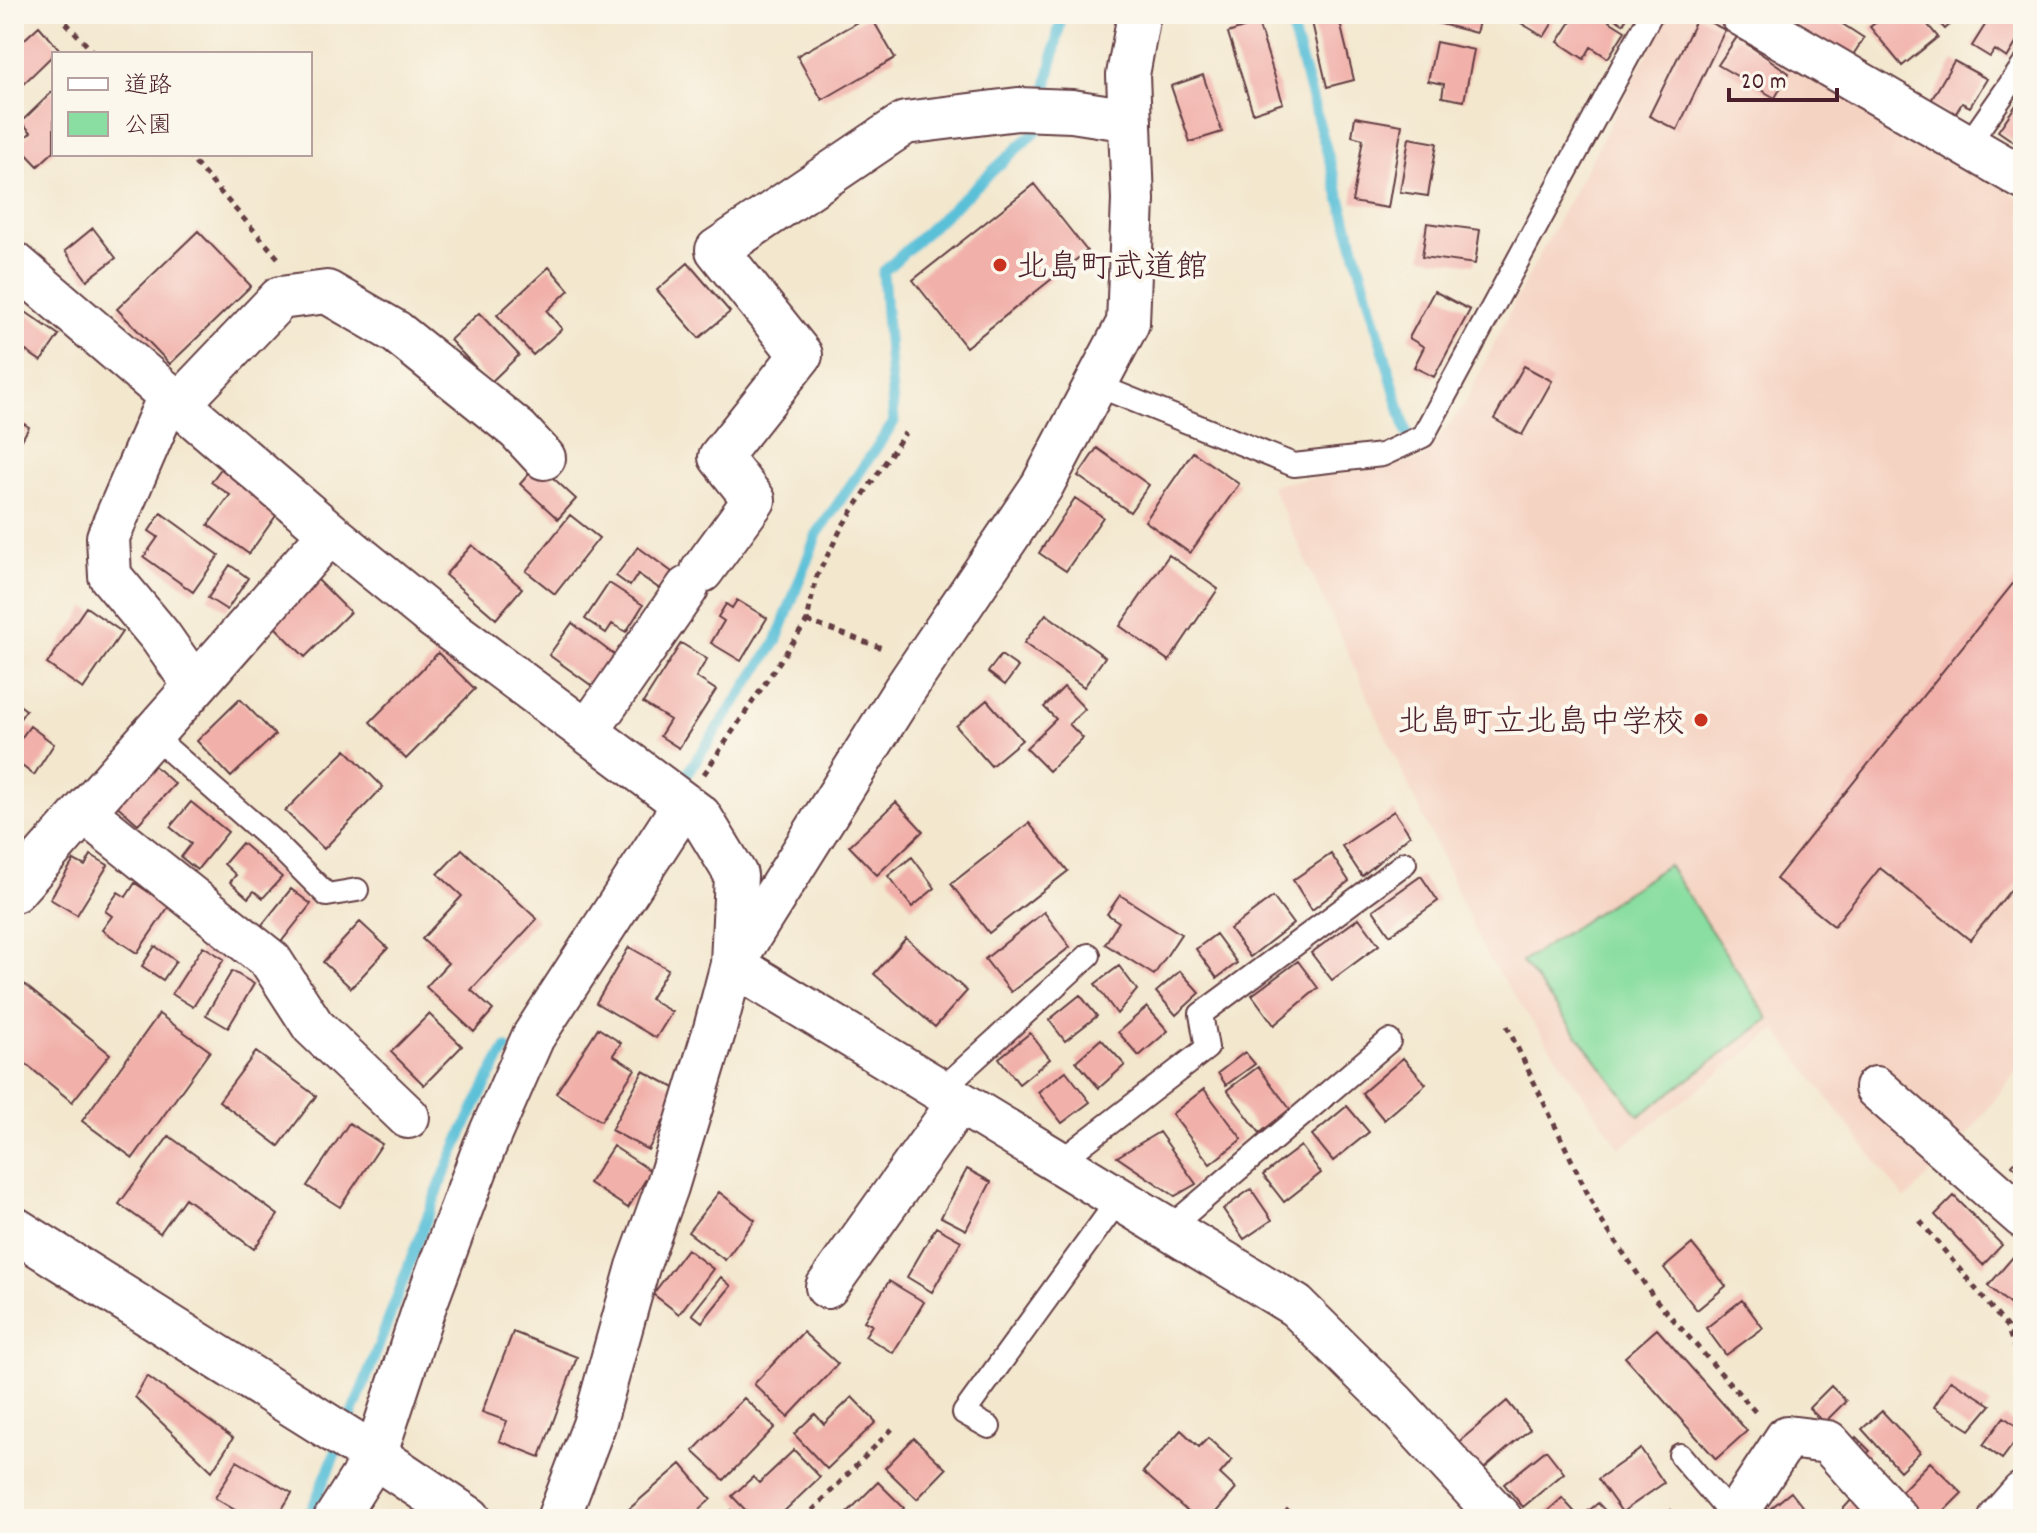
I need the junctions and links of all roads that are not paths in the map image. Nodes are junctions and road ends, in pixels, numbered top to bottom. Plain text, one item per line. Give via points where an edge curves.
1 (1139, 14) edge
2 (1651, 14) edge
3 (1745, 15) edge
4 (2023, 66) edge
5 (1130, 120) junction
6 (1967, 146) junction
7 (2023, 178) edge
8 (14, 263) edge
9 (1096, 385) junction
10 (174, 400) junction
11 (544, 458) dead end
12 (330, 533) junction
13 (194, 685) junction
14 (587, 732) junction
15 (151, 734) junction
16 (684, 804) junction
17 (84, 812) junction
18 (1405, 863) dead end
19 (357, 890) dead end
20 (14, 891) edge
21 (1089, 955) dead end
22 (732, 964) junction
23 (1389, 1041) dead end
24 (1876, 1088) dead end
25 (950, 1096) junction
26 (408, 1117) dead end
27 (1058, 1163) junction
28 (1119, 1199) junction
29 (2023, 1217) edge
30 (14, 1229) edge
31 (1168, 1229) junction
32 (827, 1287) dead end
33 (989, 1427) dead end
34 (353, 1442) junction
35 (1680, 1455) dead end
36 (2023, 1494) edge
37 (1733, 1518) edge
38 (335, 1519) edge
39 (469, 1519) edge
40 (558, 1519) edge
41 (1501, 1519) edge
42 (1897, 1519) edge
43 (2001, 1519) edge

1 - 5 street via 1128,75
2 - 9 lane via 1423,436 1382,455 1294,465
3 - 6 street
4 - 6 lane
5 - 9 street via 1128,323
5 - 14 street via 1018,109 905,123 717,250 801,355 720,457 754,500
6 - 7 street
8 - 10 street
9 - 22 street via 1042,486
10 - 11 street via 280,298 327,292 396,332 518,430
10 - 12 street
10 - 13 street via 108,537 110,576
12 - 13 street
12 - 14 street
13 - 15 street
14 - 16 street
15 - 17 street
15 - 19 lane via 327,895
16 - 22 street via 700,816 736,875
16 - 34 street via 533,1037 484,1148 423,1311
17 - 20 street
17 - 26 street via 271,961 313,1026
18 - 27 lane via 1201,1014 1207,1048
21 - 25 lane
22 - 25 street
22 - 40 street via 594,1425
23 - 31 lane
24 - 29 street
25 - 27 street
25 - 32 street
27 - 28 street
28 - 31 street
28 - 33 lane via 964,1413
30 - 34 street
31 - 41 street via 1296,1306
34 - 38 street
34 - 39 street
35 - 37 lane
36 - 43 street
37 - 42 street via 1787,1437 1828,1442

